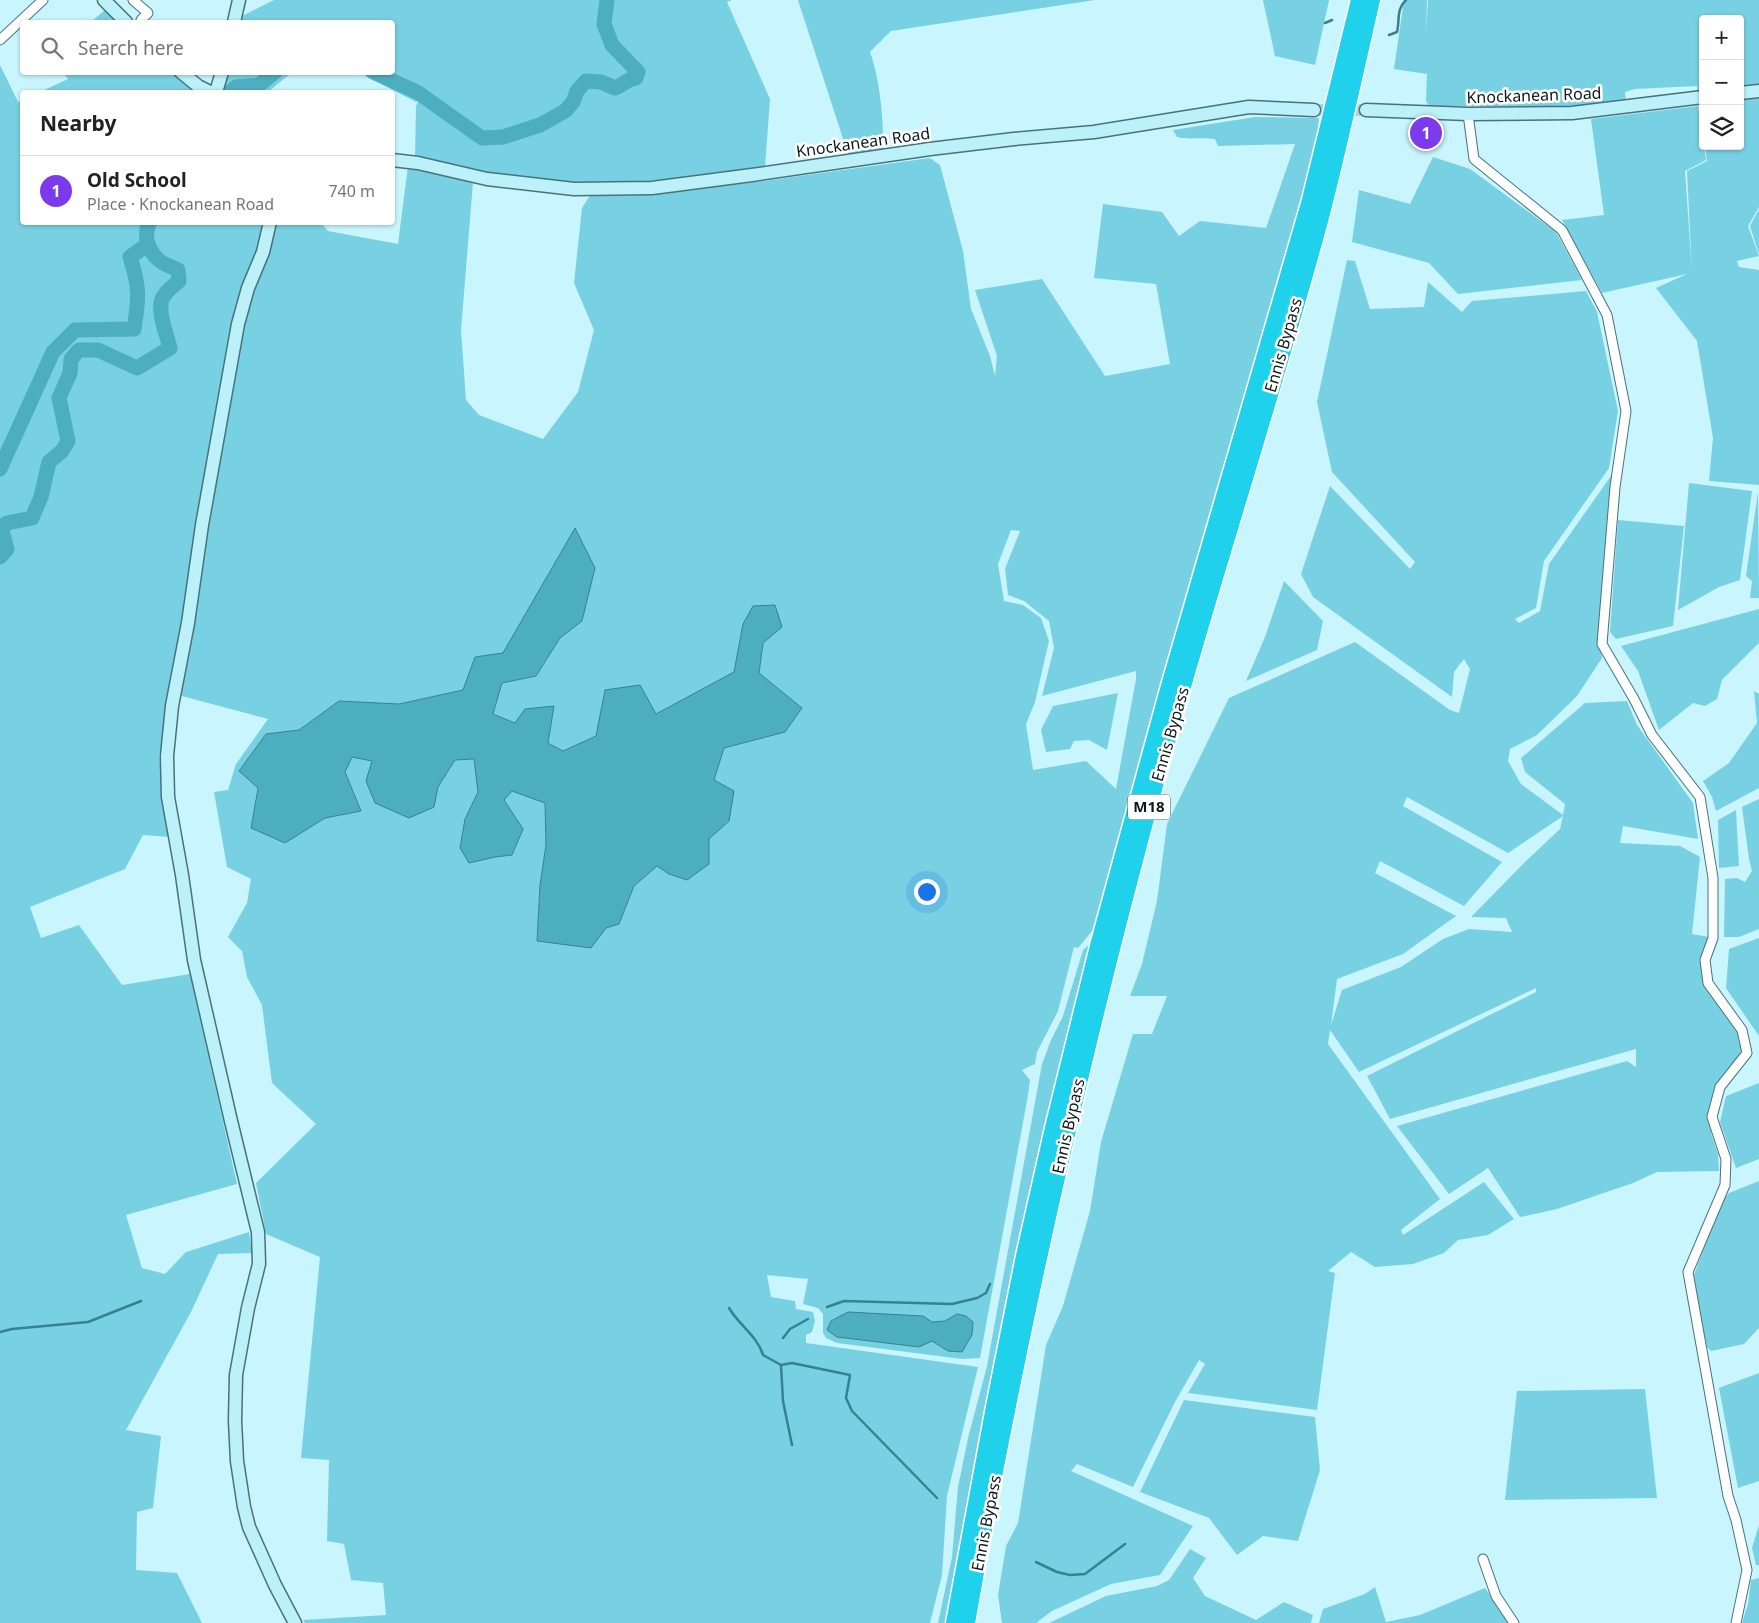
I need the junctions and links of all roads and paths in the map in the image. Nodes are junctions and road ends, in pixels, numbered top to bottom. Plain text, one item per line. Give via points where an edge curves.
1 (43, 0) edge
2 (104, 0) edge
3 (133, 0) edge
4 (240, 0) edge
5 (1358, 0) edge
6 (1372, 0) edge
7 (22, 20) edge
8 (124, 20) edge
9 (141, 20) dead end
10 (235, 20) edge
11 (20, 21) edge
12 (0, 40) edge
13 (185, 75) edge
14 (221, 75) edge
15 (207, 90) edge
16 (217, 90) edge
17 (1759, 91) edge
18 (1744, 93) edge
19 (1699, 97) edge
20 (1314, 110) tunnel mouth
21 (1366, 110) tunnel mouth
22 (1468, 114) junction
23 (395, 160) edge
24 (269, 225) edge
25 (1483, 1559) dead end
26 (295, 1623) edge
27 (954, 1623) edge
28 (967, 1623) edge
29 (1514, 1623) edge
30 (1736, 1623) edge

1 - 7 street
2 - 8 street
3 - 9 street via 148,12
4 - 10 street
5 - 27 highway, Ennis Bypass / M18 via 1310,200 1169,686 1099,942 1024,1256
6 - 28 highway, Ennis Bypass / M18 via 1320,219 1158,776 1106,972 1063,1145
11 - 12 street
13 - 15 street
14 - 16 street
17 - 18 street
19 - 22 street, Knockanean Road via 1572,113
20 - 23 street, Knockanean Road via 1249,107 1094,132 930,149 652,188 574,189 487,179
21 - 22 street, Knockanean Road
22 - 30 street via 1474,159 1562,230 1607,315 1626,411 1615,487 1602,644 1652,735 1700,797 1713,878 1713,938 1705,960 1708,983 1742,1030 1747,1053 1720,1087 1712,1117 1726,1159 1725,1185 1688,1272 1728,1496 1747,1570
24 - 26 street via 238,324 172,706 167,756 168,797 194,960 258,1232 259,1264 236,1375 234,1421 237,1462 249,1527
25 - 29 street via 1496,1596

